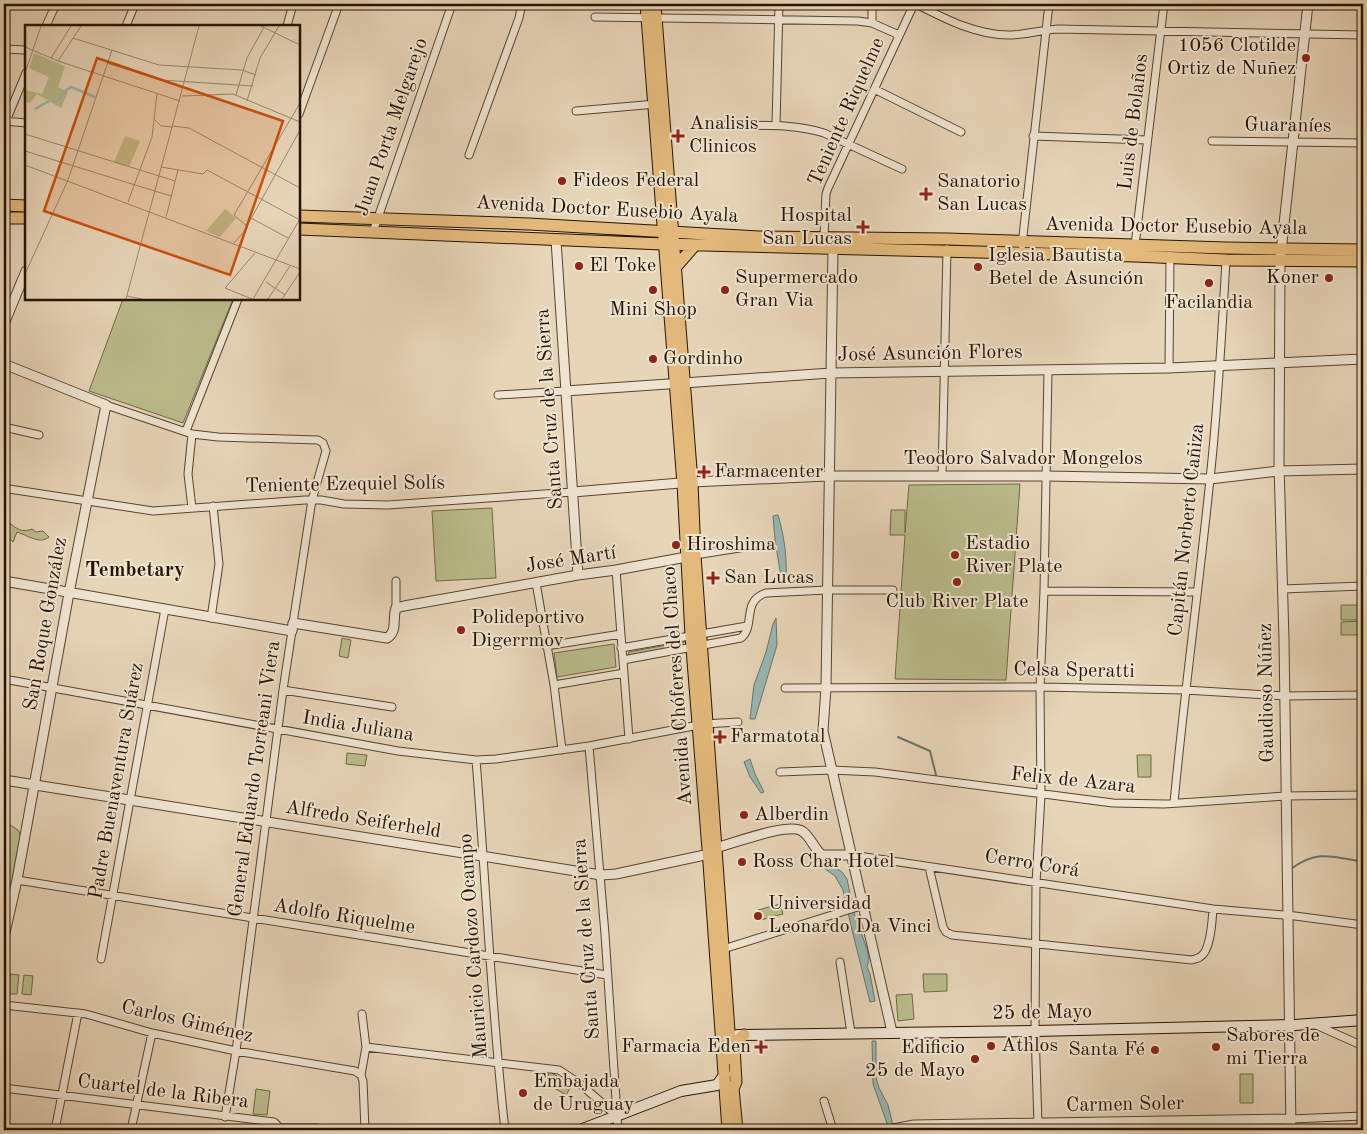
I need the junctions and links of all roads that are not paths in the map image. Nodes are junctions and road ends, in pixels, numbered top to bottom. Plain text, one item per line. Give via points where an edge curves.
1 (56, 4) edge
2 (135, 4) edge
3 (293, 4) edge
4 (339, 4) edge
5 (452, 4) edge
6 (519, 4) edge
7 (646, 4) edge
8 (655, 4) edge
9 (779, 4) edge
10 (872, 4) edge
11 (915, 4) edge
12 (1049, 4) edge
13 (1164, 4) edge
14 (1308, 4) edge
15 (595, 17) dead end
16 (652, 17) junction
17 (779, 20) junction
18 (872, 23) junction
19 (46, 25) edge
20 (126, 25) edge
21 (287, 25) edge
22 (1046, 30) junction
23 (1161, 31) junction
24 (899, 35) junction
25 (1305, 35) junction
26 (1363, 35) edge
27 (4, 49) edge
28 (25, 50) edge
29 (25, 75) edge
30 (874, 89) junction
31 (658, 103) junction
32 (300, 111) edge
33 (576, 111) dead end
34 (5, 121) edge
35 (25, 123) edge
36 (725, 125) dead end
37 (776, 125) junction
38 (961, 132) dead end
39 (1033, 136) junction
40 (1147, 140) junction
41 (1212, 141) dead end
42 (1293, 142) junction
43 (1363, 143) edge
44 (849, 145) junction
45 (469, 155) dead end
46 (902, 169) dead end
47 (4, 205) edge
48 (25, 206) edge
49 (300, 216) edge
50 (4, 218) edge
51 (25, 218) edge
52 (378, 219) junction
53 (447, 221) junction
54 (300, 229) edge
55 (373, 232) junction
56 (445, 235) junction
57 (824, 237) junction
58 (668, 239) junction
59 (556, 240) junction
60 (695, 245) junction
61 (947, 245) junction
62 (1136, 245) junction
63 (833, 248) junction
64 (1021, 248) junction
65 (1363, 250) edge
66 (1280, 255) junction
67 (1170, 257) junction
68 (1226, 260) junction
69 (1363, 261) edge
70 (675, 268) junction
71 (25, 273) edge
72 (238, 300) edge
73 (4, 324) edge
74 (1363, 359) edge
75 (1278, 362) junction
76 (4, 364) edge
77 (1220, 366) junction
78 (1170, 368) junction
79 (1048, 370) junction
80 (944, 371) junction
81 (831, 373) junction
82 (679, 383) junction
83 (565, 391) junction
84 (498, 394) dead end
85 (106, 405) junction
86 (4, 427) edge
87 (189, 432) junction
88 (39, 435) dead end
89 (1363, 469) edge
90 (1279, 472) junction
91 (828, 476) junction
92 (942, 476) junction
93 (1046, 476) junction
94 (1210, 479) junction
95 (687, 483) junction
96 (9, 489) dead end
97 (573, 492) junction
98 (86, 500) junction
99 (312, 500) junction
100 (213, 506) junction
101 (192, 508) junction
102 (752, 546) dead end
103 (691, 556) junction
104 (616, 570) junction
105 (578, 575) junction
106 (4, 581) edge
107 (396, 581) dead end
108 (536, 583) junction
109 (1363, 586) edge
110 (1282, 589) junction
111 (827, 590) junction
112 (893, 590) dead end
113 (1044, 591) junction
114 (1197, 592) junction
115 (69, 593) junction
116 (396, 608) junction
117 (165, 609) junction
118 (210, 618) junction
119 (747, 626) junction
120 (293, 627) junction
121 (621, 634) junction
122 (696, 640) junction
123 (546, 646) junction
124 (621, 648) junction
125 (623, 660) junction
126 (624, 673) junction
127 (4, 679) edge
128 (554, 684) junction
129 (826, 687) junction
130 (1040, 687) junction
131 (52, 688) junction
132 (785, 688) dead end
133 (283, 690) junction
134 (1185, 690) junction
135 (1363, 695) edge
136 (1285, 696) junction
137 (148, 705) junction
138 (392, 708) dead end
139 (738, 722) dead end
140 (703, 724) junction
141 (278, 730) junction
142 (630, 739) junction
143 (589, 746) junction
144 (562, 750) junction
145 (476, 760) junction
146 (831, 770) junction
147 (780, 772) dead end
148 (4, 780) edge
149 (34, 785) junction
150 (1040, 795) junction
151 (1363, 795) edge
152 (1286, 796) junction
153 (130, 801) junction
154 (1174, 803) junction
155 (267, 822) junction
156 (712, 851) junction
157 (852, 856) junction
158 (484, 857) junction
159 (929, 866) junction
160 (601, 875) junction
161 (17, 880) junction
162 (1036, 883) junction
163 (113, 896) junction
164 (860, 906) junction
165 (1213, 909) junction
166 (1288, 916) junction
167 (253, 919) junction
168 (1363, 925) edge
169 (4, 937) edge
170 (1036, 943) junction
171 (719, 950) junction
172 (490, 957) junction
173 (100, 959) dead end
174 (840, 962) dead end
175 (607, 975) junction
176 (4, 1005) edge
177 (78, 1013) junction
178 (362, 1014) dead end
179 (1363, 1020) edge
180 (1288, 1024) junction
181 (1314, 1024) junction
182 (1035, 1031) junction
183 (892, 1032) junction
184 (851, 1033) junction
185 (152, 1034) junction
186 (730, 1038) junction
187 (366, 1046) junction
188 (1363, 1046) edge
189 (236, 1051) junction
190 (498, 1062) junction
191 (725, 1074) junction
192 (362, 1075) junction
193 (4, 1088) edge
194 (733, 1089) junction
195 (61, 1096) junction
196 (824, 1101) dead end
197 (136, 1106) junction
198 (1363, 1116) edge
199 (225, 1117) junction
200 (618, 1117) junction
201 (1291, 1119) junction
202 (1038, 1124) junction
203 (317, 1128) dead end
204 (281, 1129) edge
205 (55, 1130) edge
206 (131, 1130) edge
207 (365, 1130) edge
208 (505, 1130) edge
209 (580, 1130) edge
210 (618, 1130) edge
211 (728, 1130) edge
212 (737, 1130) edge
213 (833, 1130) edge
214 (888, 1130) edge
215 (1291, 1130) edge

1 - 19 street
2 - 20 street
3 - 21 street
4 - 32 street
5 - 52 street, Juan Porta Melgarejo
6 - 45 street via 519,18
7 - 16 main road
8 - 16 main road
9 - 17 street
10 - 18 street
11 - 22 street via 948,20 986,32 1010,35
11 - 24 street, Teniente Riquelme
12 - 22 street
13 - 23 street, Luis de Bolaños
14 - 25 street, Gaudioso Núñez
15 - 16 street
16 - 17 street
16 - 31 main road
17 - 18 street via 858,20
17 - 37 street
18 - 24 street
22 - 23 street
22 - 39 street
23 - 25 street
23 - 40 street, Luis de Bolaños
24 - 30 street, Teniente Riquelme
25 - 26 street
25 - 42 street, Gaudioso Núñez
27 - 28 street
29 - 34 street
30 - 38 street
30 - 44 street, Teniente Riquelme
31 - 33 street
31 - 58 main road
34 - 35 street
36 - 37 street
37 - 44 street via 819,131
39 - 40 street
39 - 64 street
40 - 62 street, Luis de Bolaños
41 - 42 street, Guaraníes
42 - 43 street, Guaraníes
42 - 66 street, Gaudioso Núñez
44 - 46 street
44 - 57 street, Teniente Riquelme via 826,194
47 - 48 main road
49 - 52 main road, Avenida Doctor Eusebio Ayala
50 - 51 main road
52 - 53 main road, Avenida Doctor Eusebio Ayala
52 - 55 street, Juan Porta Melgarejo
53 - 56 main road
53 - 58 main road, Avenida Doctor Eusebio Ayala
54 - 55 main road, Avenida Doctor Eusebio Ayala
55 - 56 main road, Avenida Doctor Eusebio Ayala
56 - 59 main road, Avenida Doctor Eusebio Ayala
57 - 58 main road, Avenida Doctor Eusebio Ayala
57 - 61 main road, Avenida Doctor Eusebio Ayala
58 - 59 main road, Avenida Doctor Eusebio Ayala
58 - 60 main road, Avenida Doctor Eusebio Ayala
58 - 70 main road, Avenida Chóferes del Chaco
58 - 82 main road, Avenida Chóferes del Chaco
59 - 83 street, Santa Cruz de la Sierra
60 - 63 main road, Avenida Doctor Eusebio Ayala
60 - 70 main road
61 - 63 main road, Avenida Doctor Eusebio Ayala
61 - 64 main road, Avenida Doctor Eusebio Ayala
61 - 80 street
62 - 64 main road, Avenida Doctor Eusebio Ayala
62 - 66 main road, Avenida Doctor Eusebio Ayala
63 - 81 street
64 - 67 main road, Avenida Doctor Eusebio Ayala
65 - 66 main road, Avenida Doctor Eusebio Ayala
66 - 68 main road, Avenida Doctor Eusebio Ayala
66 - 69 main road, Avenida Doctor Eusebio Ayala
66 - 75 street, Gaudioso Núñez
67 - 68 main road, Avenida Doctor Eusebio Ayala
67 - 78 street
68 - 77 street, Capitán Norberto Cañiza
70 - 82 main road, Avenida Chóferes del Chaco
71 - 73 street
72 - 87 street
74 - 75 street, José Asunción Flores
75 - 77 street, José Asunción Flores
75 - 90 street, Gaudioso Núñez
76 - 85 street
77 - 78 street, José Asunción Flores
77 - 94 street, Capitán Norberto Cañiza
78 - 79 street, José Asunción Flores
79 - 80 street, José Asunción Flores
79 - 93 street
80 - 81 street, José Asunción Flores
80 - 92 street
81 - 82 street, José Asunción Flores
81 - 91 street
82 - 83 street, José Asunción Flores
82 - 95 main road, Avenida Chóferes del Chaco
83 - 84 street, José Asunción Flores
83 - 97 street, Santa Cruz de la Sierra
85 - 87 street
85 - 98 street, San Roque González
86 - 88 street
87 - 99 street, General Eduardo Torreani Viera via 218,438 318,440 325,447 325,455
87 - 101 street via 188,474
89 - 90 street, Teodoro Salvador Mongelos
90 - 94 street, Teodoro Salvador Mongelos
90 - 110 street, Gaudioso Núñez
91 - 92 street, Teodoro Salvador Mongelos
91 - 95 street, Teodoro Salvador Mongelos
91 - 111 street
92 - 93 street, Teodoro Salvador Mongelos
93 - 94 street, Teodoro Salvador Mongelos
93 - 113 street
94 - 114 street, Capitán Norberto Cañiza
95 - 97 street, Teniente Ezequiel Solís
95 - 103 main road, Avenida Chóferes del Chaco
96 - 98 street, Teniente Ezequiel Solís
97 - 99 street, Teniente Ezequiel Solís via 381,505
97 - 105 street, Santa Cruz de la Sierra
98 - 101 street, Teniente Ezequiel Solís via 153,511
98 - 115 street, San Roque González
99 - 100 street, Teniente Ezequiel Solís
99 - 120 street, General Eduardo Torreani Viera
100 - 101 street, Teniente Ezequiel Solís
100 - 118 street via 219,564
102 - 103 street, José Martí
103 - 104 street, José Martí
103 - 122 main road, Avenida Chóferes del Chaco
104 - 105 street, José Martí
104 - 121 street
105 - 108 street, José Martí
106 - 115 street
107 - 116 street
108 - 116 street, José Martí
108 - 123 street
109 - 110 street
110 - 136 street, Gaudioso Núñez
111 - 112 street
111 - 119 street via 761,594 751,605
111 - 129 street
113 - 114 street
113 - 130 street
114 - 134 street, Capitán Norberto Cañiza
115 - 117 street
115 - 131 street, San Roque González
116 - 120 street via 394,631 387,638
117 - 118 street
117 - 137 street, Padre Buenaventura Suárez
118 - 120 street
119 - 122 street
119 - 122 street via 744,636
120 - 133 street, General Eduardo Torreani Viera
121 - 123 street
121 - 124 street
122 - 124 street
122 - 125 street
122 - 140 main road, Avenida Chóferes del Chaco
123 - 128 street
124 - 125 street
125 - 126 street
126 - 128 street
126 - 142 street
127 - 131 street, India Juliana
128 - 144 street
129 - 130 street, Celsa Speratti
129 - 132 street, Celsa Speratti
129 - 146 street via 823,731
130 - 134 street, Celsa Speratti
130 - 150 street
131 - 137 street, India Juliana
131 - 149 street, San Roque González
133 - 138 street
133 - 141 street, General Eduardo Torreani Viera
134 - 136 street, Celsa Speratti
134 - 154 street, Capitán Norberto Cañiza
135 - 136 street, Celsa Speratti
136 - 152 street, Gaudioso Núñez
137 - 141 street, India Juliana
137 - 153 street, Padre Buenaventura Suárez
139 - 140 street
140 - 142 street, India Juliana
140 - 156 main road, Avenida Chóferes del Chaco
141 - 145 street, India Juliana via 398,751
141 - 155 street, General Eduardo Torreani Viera
142 - 143 street, India Juliana
143 - 144 street, India Juliana
143 - 160 street, Santa Cruz de la Sierra
144 - 145 street, India Juliana
145 - 158 street, Mauricio Cardozo Ocampo
146 - 147 street, Felix de Azara
146 - 150 street, Felix de Azara via 875,772
146 - 157 street
148 - 149 street, Alfredo Seiferheld
149 - 153 street, Alfredo Seiferheld
149 - 161 street, San Roque González
150 - 154 street, Felix de Azara via 1113,804
150 - 162 street
151 - 152 street, Felix de Azara
152 - 154 street, Felix de Azara
152 - 166 street, Gaudioso Núñez
153 - 155 street, Alfredo Seiferheld
153 - 163 street, Padre Buenaventura Suárez
155 - 158 street, Alfredo Seiferheld
155 - 167 street, General Eduardo Torreani Viera
156 - 157 street, Cerro Corá via 795,828 806,834 822,855
156 - 160 street, Alfredo Seiferheld
156 - 171 main road, Avenida Chóferes del Chaco
157 - 159 street, Cerro Corá
157 - 164 street
158 - 160 street, Alfredo Seiferheld
158 - 172 street, Mauricio Cardozo Ocampo
159 - 162 street, Cerro Corá
159 - 170 street via 946,932
160 - 175 street, Santa Cruz de la Sierra
161 - 163 street, Adolfo Riquelme
161 - 169 street, San Roque González
162 - 165 street, Cerro Corá
162 - 170 street
163 - 167 street, Adolfo Riquelme
163 - 173 street, Padre Buenaventura Suárez
164 - 171 street
164 - 183 street
165 - 166 street, Cerro Corá
165 - 170 street via 1206,951 1192,960
166 - 168 street, Cerro Corá
166 - 180 street, Gaudioso Núñez
167 - 172 street, Adolfo Riquelme
167 - 189 street, General Eduardo Torreani Viera
170 - 182 street
171 - 186 main road, Avenida Chóferes del Chaco
171 - 186 main road, Avenida Chóferes del Chaco via 716,968
172 - 175 street, Adolfo Riquelme
172 - 190 street, Mauricio Cardozo Ocampo
174 - 184 street
175 - 200 street, Santa Cruz de la Sierra
176 - 177 street, Carlos Giménez
177 - 185 street, Carlos Giménez
177 - 195 street
178 - 187 street
179 - 181 main road, 25 de Mayo
180 - 181 main road, 25 de Mayo
180 - 182 main road, 25 de Mayo
180 - 201 street, Gaudioso Núñez
181 - 188 street
182 - 183 main road, 25 de Mayo
182 - 202 street
183 - 184 main road, 25 de Mayo
184 - 186 main road, 25 de Mayo
185 - 189 street, Carlos Giménez
185 - 197 street
186 - 191 main road, Avenida Chóferes del Chaco
186 - 194 main road, Avenida Chóferes del Chaco
186 - 194 main road via 736,1042 736,1082
187 - 190 street
187 - 192 street
189 - 192 street, Carlos Giménez via 356,1071
189 - 199 street, General Eduardo Torreani Viera
190 - 200 street via 559,1070
190 - 208 street, Mauricio Cardozo Ocampo
191 - 200 main road via 717,1085 681,1091
191 - 211 main road, Avenida Chóferes del Chaco
192 - 207 street
193 - 195 street, Cuartel de la Ribera
194 - 212 main road, Avenida Chóferes del Chaco
195 - 197 street, Cuartel de la Ribera
195 - 205 street
196 - 213 street
197 - 199 street, Cuartel de la Ribera
197 - 206 street
198 - 201 street, Carmen Soler
199 - 204 street, Cuartel de la Ribera via 274,1122
200 - 209 main road
200 - 210 street, Santa Cruz de la Sierra
201 - 202 street, Carmen Soler
201 - 215 street, Gaudioso Núñez
202 - 214 street, Carmen Soler via 904,1126
203 - 204 street, Cuartel de la Ribera

